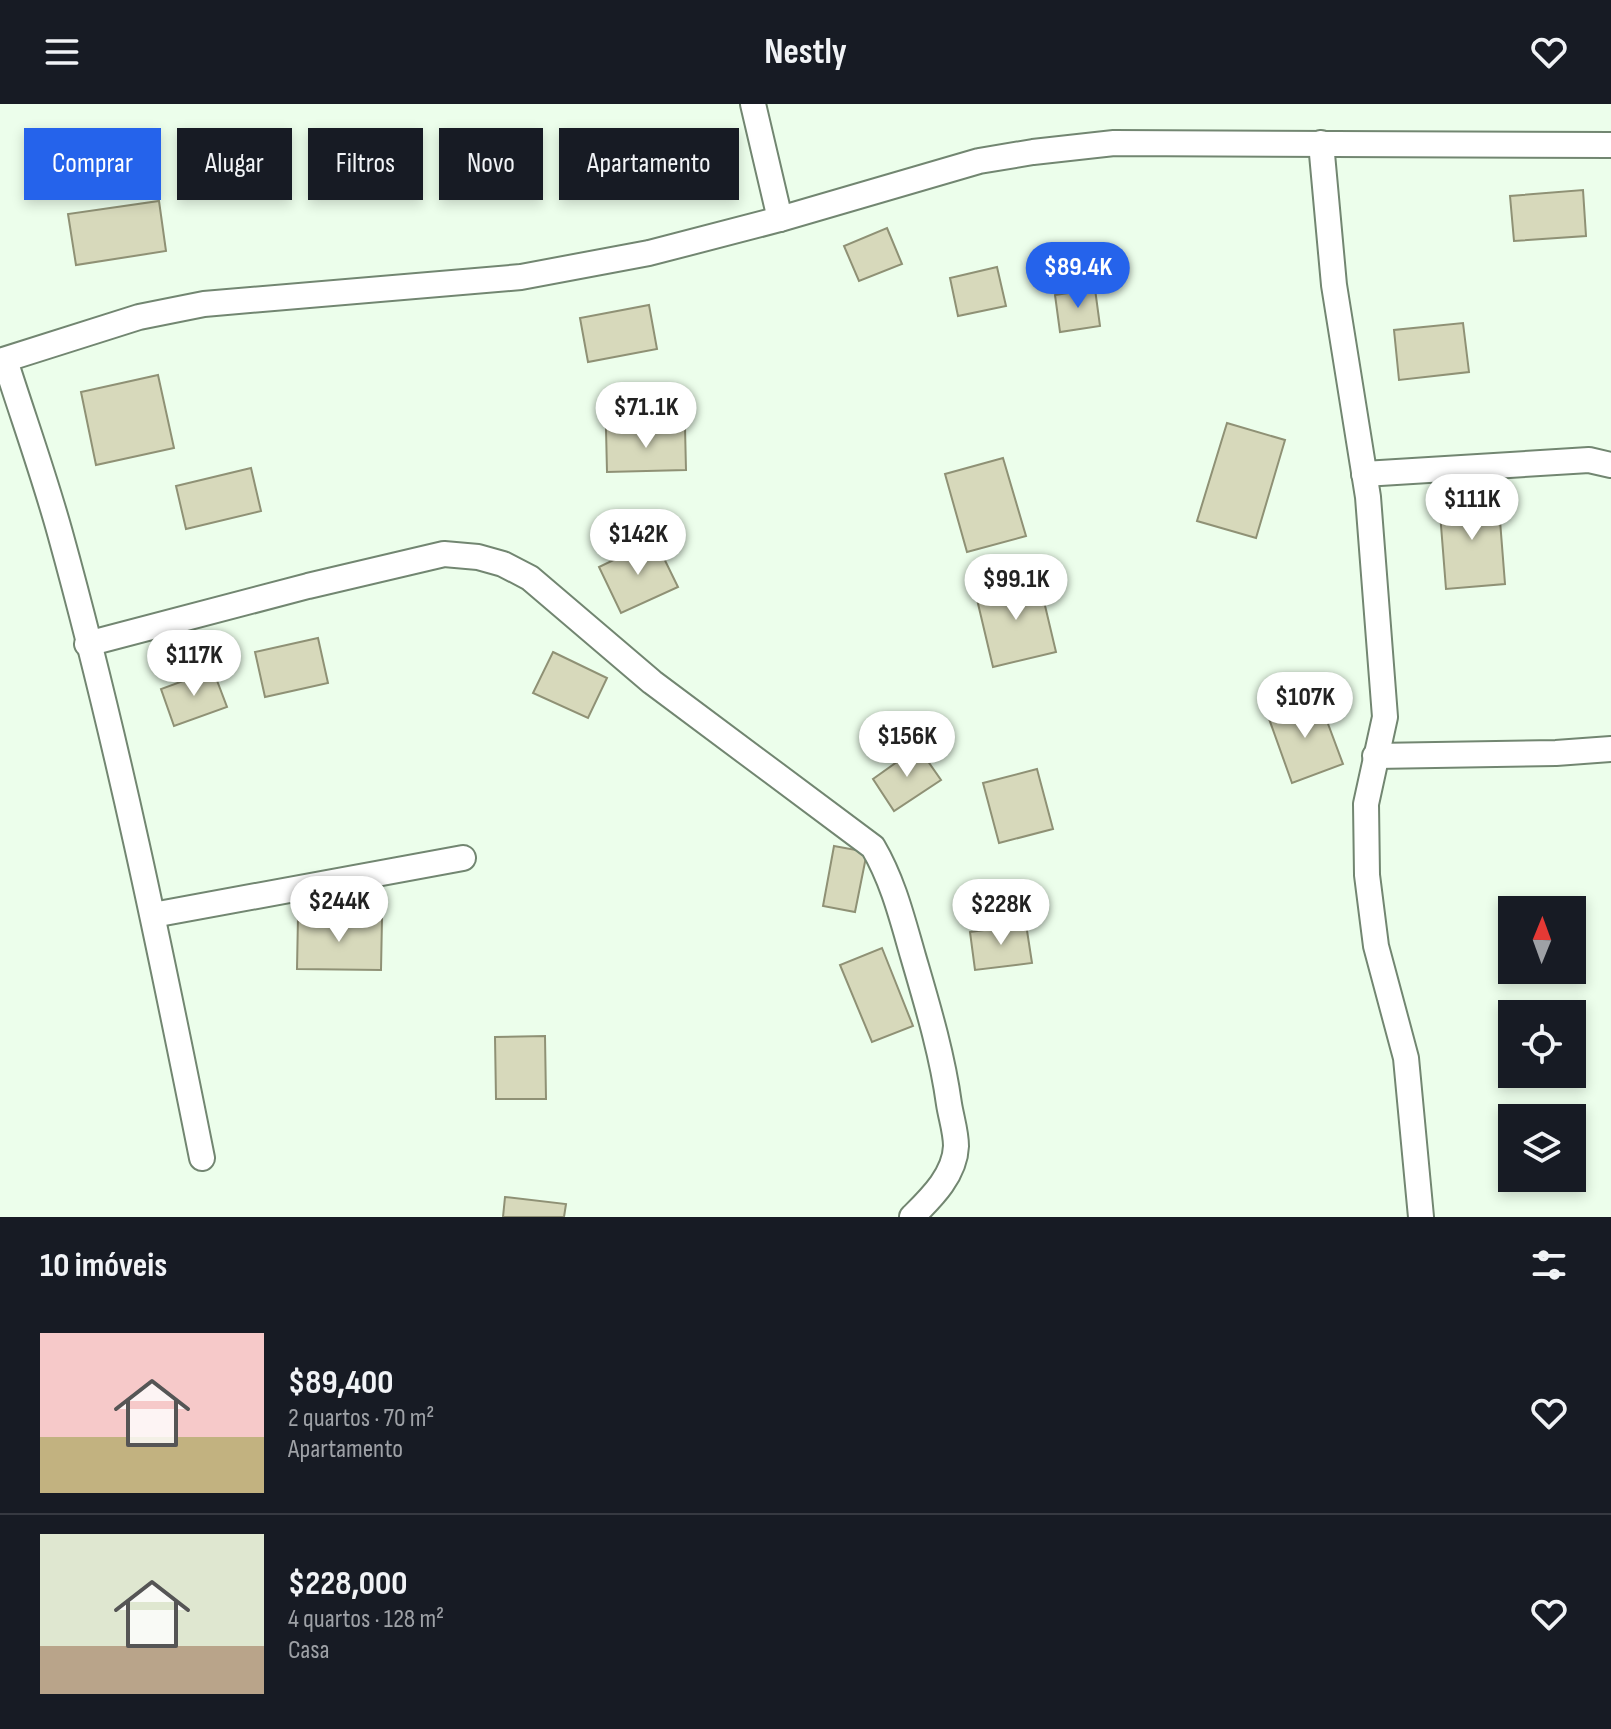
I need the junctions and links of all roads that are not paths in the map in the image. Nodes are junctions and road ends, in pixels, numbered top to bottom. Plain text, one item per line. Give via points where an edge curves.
1 (753, 104) edge
2 (1321, 143) junction
3 (1611, 145) edge
4 (780, 219) junction
5 (3, 360) edge
6 (1611, 465) edge
7 (1364, 474) junction
8 (87, 644) junction
9 (1611, 749) edge
10 (1375, 756) junction
11 (463, 858) dead end
12 (153, 915) junction
13 (202, 1158) dead end
14 (912, 1217) edge
15 (1421, 1217) edge

1 - 4 street
2 - 3 street
2 - 4 street via 1114,143 1033,152 979,161
2 - 7 street via 1334,285
4 - 5 street via 649,253 521,277 204,304 139,317
5 - 8 street via 60,532
6 - 7 street via 1589,460
7 - 10 street via 1385,717
8 - 12 street
8 - 14 street via 444,554 478,557 530,578 652,682 873,847 897,901 931,1017 956,1146 952,1166 936,1193
9 - 10 street
10 - 15 street via 1366,804 1367,875 1376,946 1406,1058
11 - 12 street
12 - 13 street

